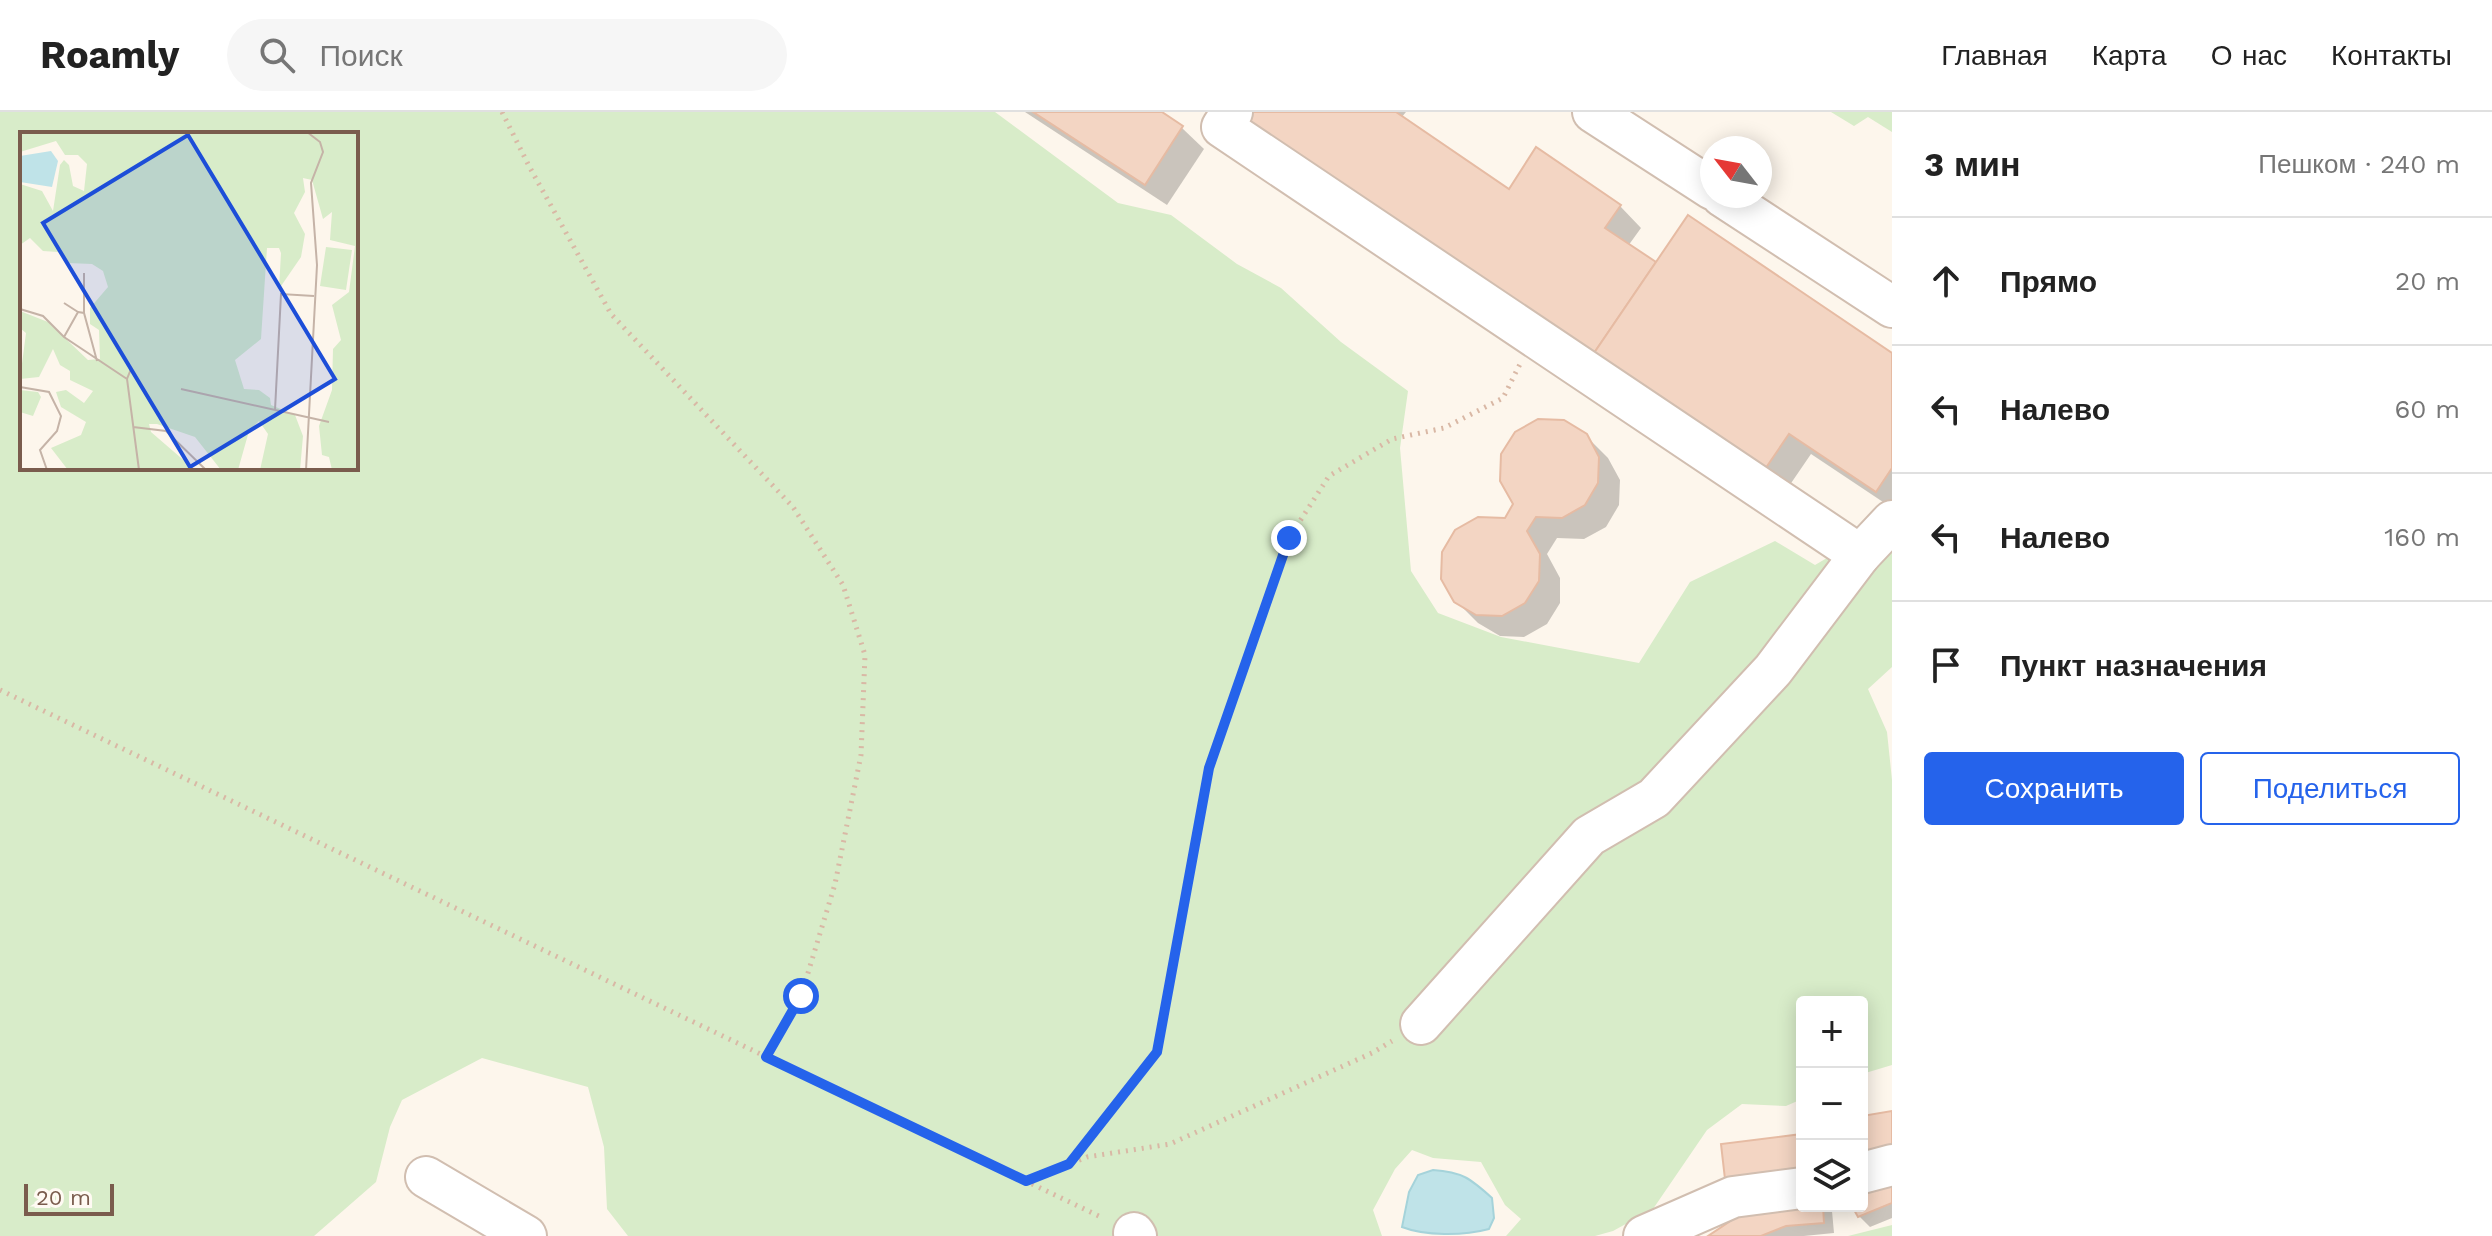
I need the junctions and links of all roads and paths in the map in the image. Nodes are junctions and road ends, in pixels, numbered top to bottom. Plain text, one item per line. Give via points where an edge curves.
1 (502, 112) edge
2 (1232, 112) edge
3 (1593, 112) edge
4 (1700, 181) edge
5 (1740, 208) edge
6 (1892, 307) edge
7 (1535, 336) junction
8 (1892, 521) edge
9 (1860, 555) junction
10 (0, 690) edge
11 (1421, 1024) joint
12 (766, 1057) junction
13 (1069, 1164) junction
14 (1892, 1165) edge
15 (1868, 1171) edge
16 (426, 1177) dead end
17 (1026, 1181) junction
18 (1796, 1189) edge
19 (1135, 1234) edge
20 (526, 1236) edge
21 (1644, 1236) edge

1 - 12 path via 611,314 793,507 843,585 865,655 861,755 835,884 801,996
2 - 7 lane via 1222,127
3 - 4 lane
5 - 6 lane
7 - 9 lane
7 - 13 path via 1503,398 1444,428 1392,439 1329,476 1289,538 1209,768 1157,1052
8 - 9 lane
9 - 11 lane via 1773,670 1654,798 1589,836
10 - 12 path
11 - 13 path via 1372,1053 1170,1144
12 - 17 path
13 - 17 path
14 - 15 lane
16 - 20 lane
17 - 19 path
18 - 21 lane via 1733,1197

